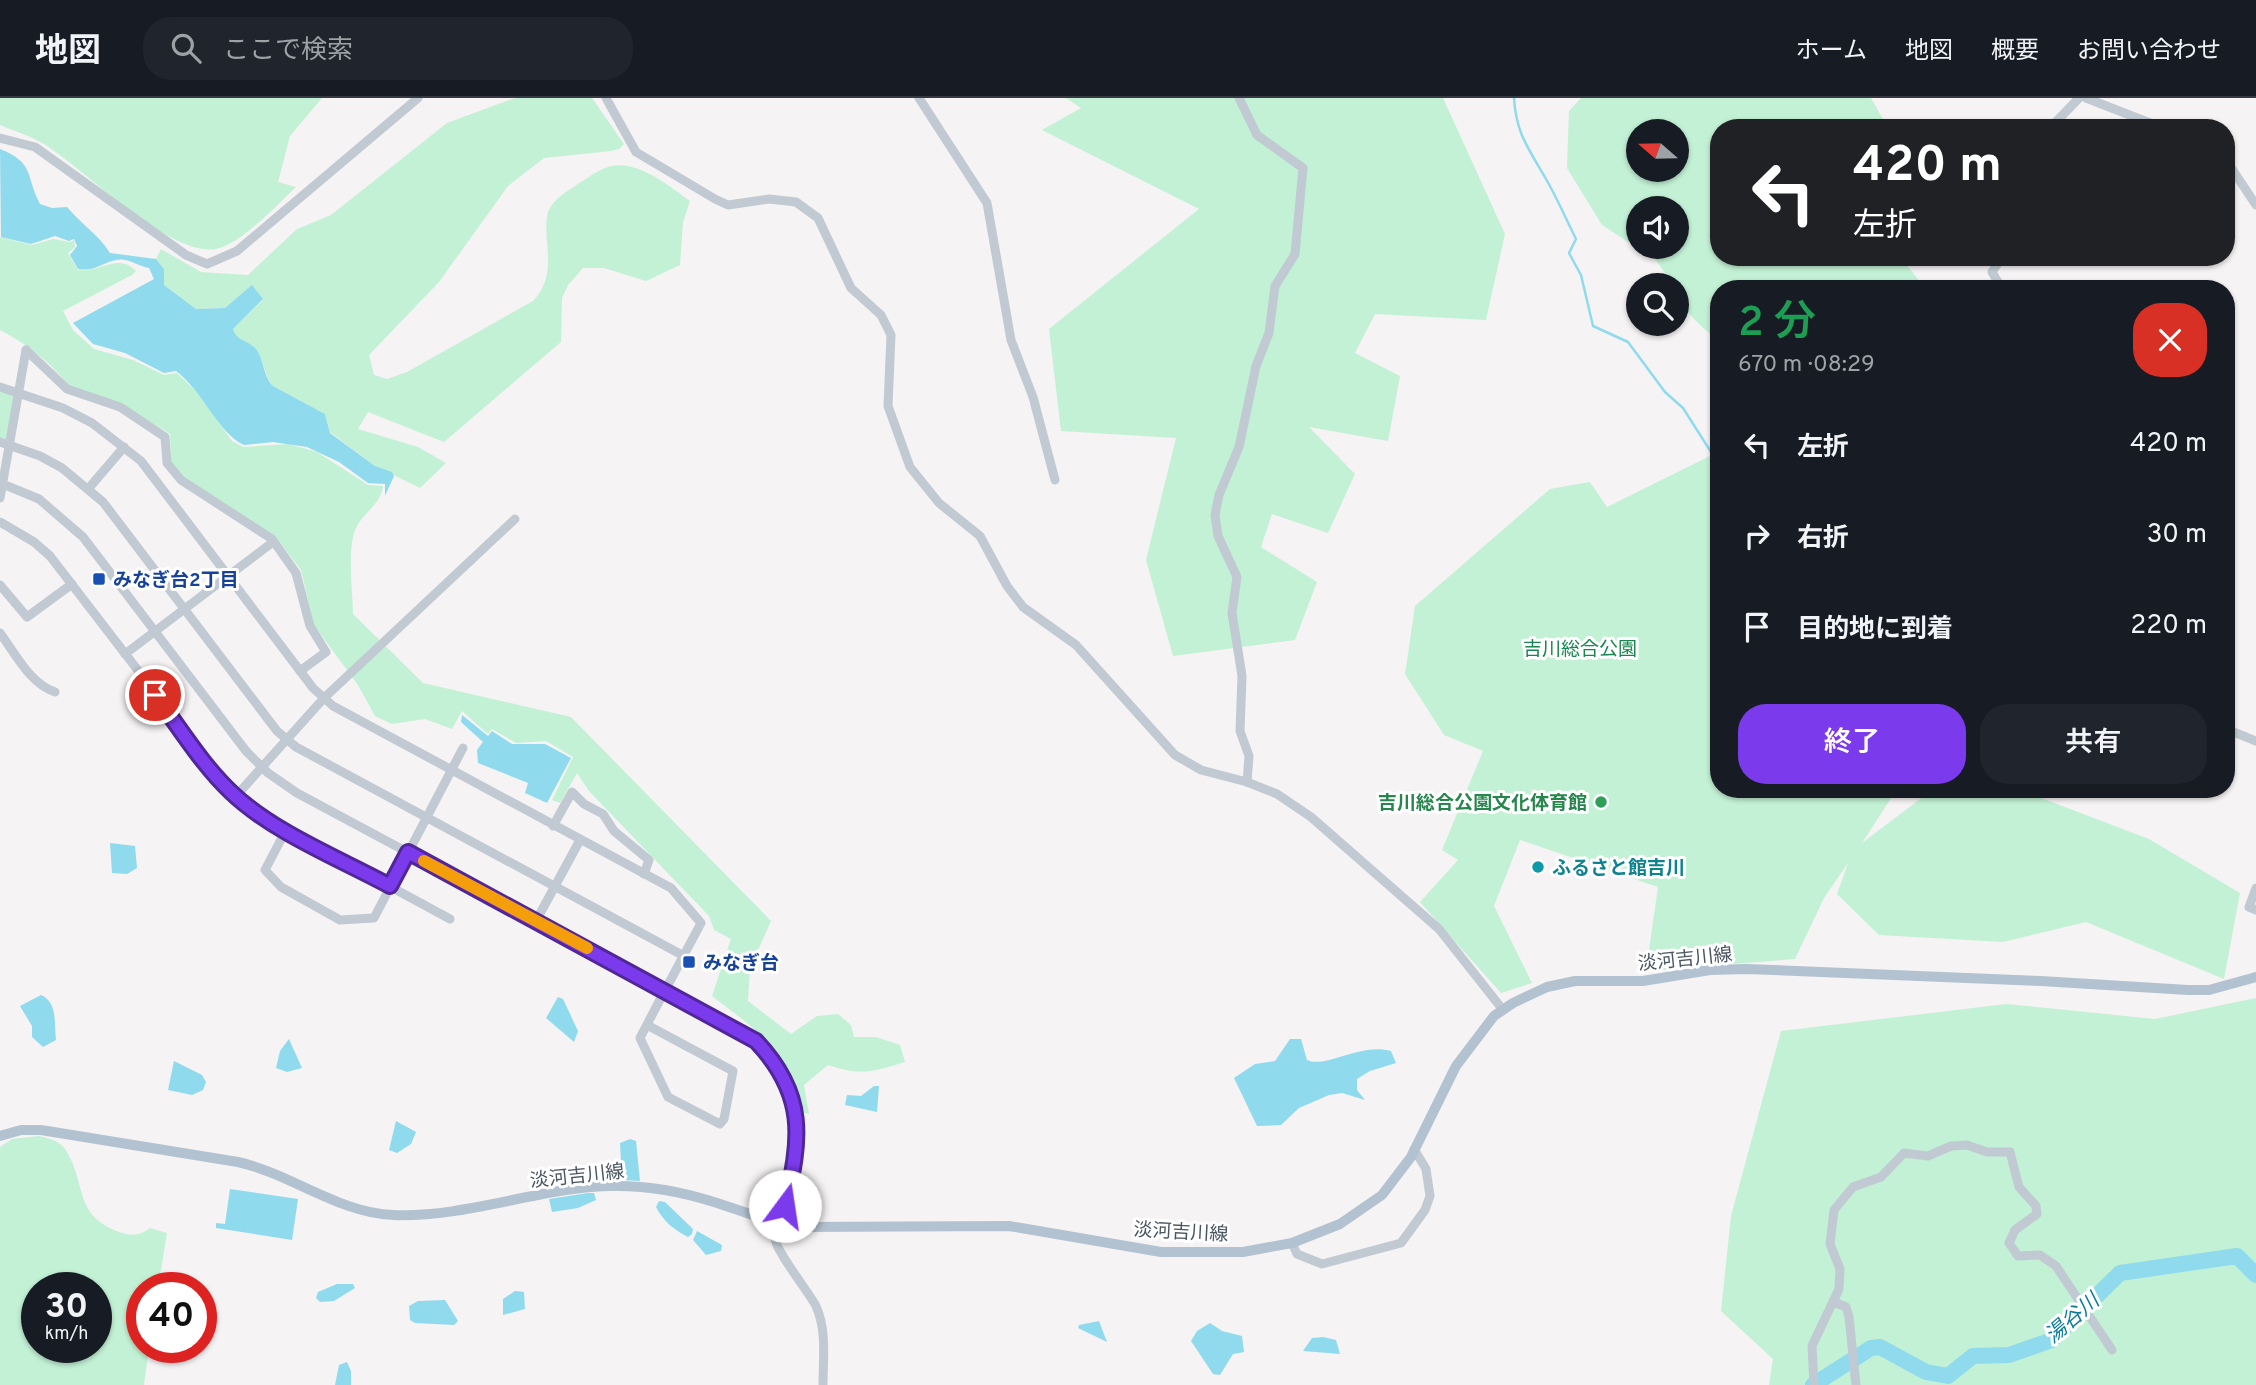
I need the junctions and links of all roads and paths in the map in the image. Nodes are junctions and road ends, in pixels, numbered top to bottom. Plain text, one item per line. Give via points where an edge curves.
1 (418, 98) edge
2 (606, 98) edge
3 (919, 98) edge
4 (1239, 98) edge
5 (2079, 98) edge
6 (2086, 98) edge
7 (2059, 119) edge
8 (2140, 119) edge
9 (0, 138) edge
10 (2235, 174) edge
11 (2256, 205) edge
12 (0, 387) edge
13 (19, 392) junction
14 (4, 443) edge
15 (124, 447) junction
16 (1055, 480) dead end
17 (1, 483) edge
18 (89, 488) junction
19 (0, 498) edge
20 (515, 519) dead end
21 (0, 523) edge
22 (274, 542) junction
23 (229, 575) junction
24 (0, 584) edge
25 (72, 584) junction
26 (186, 607) junction
27 (155, 631) junction
28 (0, 633) edge
29 (125, 654) junction
30 (300, 671) junction
31 (55, 692) dead end
32 (324, 698) junction
33 (2235, 733) edge
34 (285, 738) junction
35 (2256, 741) edge
36 (463, 748) dead end
37 (262, 767) junction
38 (451, 771) junction
39 (1247, 782) junction
40 (236, 796) junction
41 (426, 817) junction
42 (553, 826) junction
43 (286, 830) junction
44 (580, 840) junction
45 (408, 852) junction
46 (644, 874) junction
47 (390, 886) junction
48 (555, 887) junction
49 (2256, 888) edge
50 (2256, 910) edge
51 (450, 919) dead end
52 (537, 921) junction
53 (684, 956) junction
54 (2256, 977) edge
55 (666, 990) junction
56 (1503, 1010) junction
57 (647, 1025) junction
58 (0, 1136) edge
59 (1414, 1149) junction
60 (779, 1224) junction
61 (1292, 1243) junction
62 (1834, 1302) junction
63 (2112, 1350) dead end
64 (823, 1385) edge
65 (1814, 1385) edge
66 (1856, 1385) edge

1 - 9 street via 237,251 207,264 186,255 35,147
2 - 39 street via 636,152 715,199 728,205 769,199 796,202 818,218 851,288 881,315 891,335 888,406 911,467 939,503 980,536 1023,607 1076,645 1168,749 1202,770
3 - 16 street via 987,202 1011,340 1033,397
4 - 39 street via 1257,135 1303,168 1295,254 1275,286 1269,333 1256,366 1239,447 1215,515 1237,577 1232,613 1242,676 1240,730 1249,756
5 - 7 street
6 - 8 street
10 - 11 street
12 - 13 street
13 - 14 street
13 - 15 street via 92,423
13 - 22 street via 26,350 76,395 120,407 156,428 165,437 167,463 181,480
14 - 17 street
14 - 18 street via 62,468
15 - 18 street
15 - 23 street via 163,488
17 - 19 street
17 - 27 street via 39,499 83,537
18 - 26 street
20 - 32 street
21 - 25 street via 34,542
22 - 23 street
22 - 30 street via 296,573 310,626 326,652
23 - 26 street
23 - 30 street
24 - 25 street via 27,617
25 - 29 street
26 - 27 street
26 - 34 street
27 - 29 street
27 - 37 street
28 - 31 street via 44,689
29 - 40 street via 216,777
30 - 32 street
32 - 34 street
32 - 38 street via 347,716
33 - 35 street
34 - 37 street
34 - 41 street
36 - 38 street
37 - 40 street
37 - 45 street via 297,793
38 - 41 street
38 - 42 street
39 - 56 street via 1311,817 1439,929
40 - 43 street
41 - 45 street
41 - 48 street
42 - 44 street
42 - 46 street via 572,792 603,814 614,831 649,860
43 - 47 street
43 - 47 street via 265,870 281,887 340,920 374,918
44 - 46 street
44 - 48 street
45 - 47 street
45 - 52 street
46 - 53 street via 671,888 701,923
47 - 51 street
48 - 52 street
48 - 53 street
49 - 50 street via 2249,907
52 - 55 street
53 - 55 street
54 - 56 main road, 淡河吉川線 via 2209,990 2188,990 1710,970 1643,981 1559,984
55 - 57 street
55 - 60 street via 756,1041 783,1076 796,1115 798,1146
56 - 59 main road, 淡河吉川線 via 1456,1066
57 - 57 street via 640,1038 668,1097 720,1124 733,1071
58 - 60 main road, 淡河吉川線 via 41,1130 238,1162 349,1205 393,1215 442,1212 582,1188 636,1186 701,1198
59 - 61 main road, 淡河吉川線 via 1399,1174 1364,1210
59 - 61 street via 1426,1169 1430,1196 1401,1243 1322,1264 1297,1254
60 - 61 main road, 淡河吉川線 via 823,1229 1009,1226 1161,1252 1243,1252
60 - 64 street via 776,1244 822,1324
62 - 63 street via 1840,1269 1830,1244 1834,1210 1853,1187 1881,1177 1904,1153 1928,1156 1967,1145 1987,1152 2011,1152 2019,1187 2036,1206 2037,1214 2015,1230 2012,1250 2018,1256 2039,1255 2056,1266
62 - 65 street via 1812,1346
62 - 66 street via 1846,1307 1849,1317

